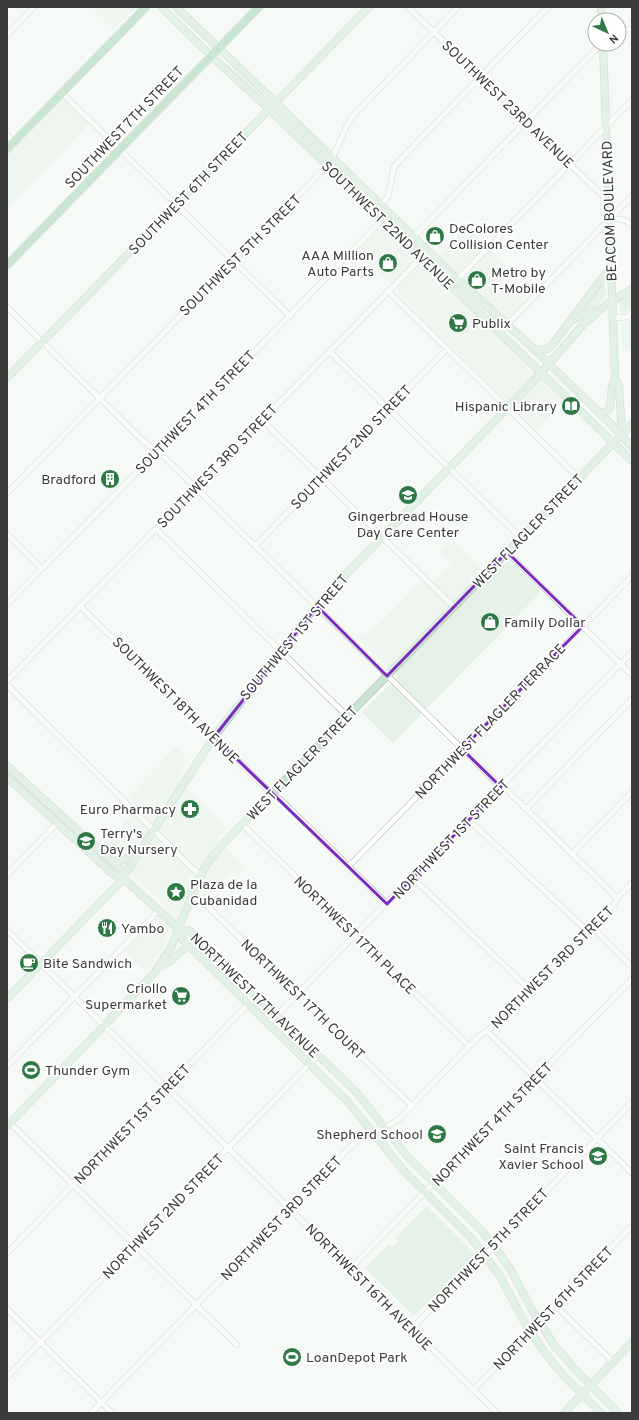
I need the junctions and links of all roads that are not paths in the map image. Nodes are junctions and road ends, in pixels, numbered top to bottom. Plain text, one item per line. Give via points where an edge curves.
1 (34, 7) edge
2 (161, 7) edge
3 (176, 7) edge
4 (259, 7) edge
5 (369, 7) edge
6 (408, 7) edge
7 (458, 7) edge
8 (548, 7) edge
9 (142, 9) edge
10 (434, 32) junction
11 (7, 35) edge
12 (219, 49) junction
13 (594, 52) edge
14 (602, 52) edge
15 (212, 57) junction
16 (480, 77) junction
17 (62, 93) junction
18 (632, 100) edge
19 (276, 103) junction
20 (269, 109) junction
21 (526, 122) junction
22 (606, 127) junction
23 (7, 134) edge
24 (14, 142) junction
25 (7, 149) edge
26 (120, 150) junction
27 (333, 159) junction
28 (570, 164) junction
29 (327, 166) junction
30 (632, 196) edge
31 (609, 202) junction
32 (176, 204) junction
33 (381, 206) junction
34 (610, 219) junction
35 (382, 220) junction
36 (632, 225) edge
37 (414, 237) junction
38 (407, 244) junction
39 (428, 251) junction
40 (421, 258) junction
41 (234, 261) junction
42 (7, 265) edge
43 (611, 267) junction
44 (458, 280) junction
45 (452, 286) junction
46 (632, 289) edge
47 (388, 291) junction
48 (612, 301) junction
49 (7, 307) edge
50 (599, 311) junction
51 (632, 313) edge
52 (290, 316) junction
53 (613, 318) junction
54 (572, 320) junction
55 (506, 325) junction
56 (500, 332) junction
57 (42, 342) junction
58 (447, 349) junction
59 (535, 350) junction
60 (330, 351) junction
61 (549, 364) junction
62 (541, 372) junction
63 (7, 378) edge
64 (615, 378) junction
65 (100, 397) junction
66 (507, 408) junction
67 (388, 409) junction
68 (600, 413) junction
69 (262, 420) junction
70 (632, 424) edge
71 (622, 435) junction
72 (614, 443) junction
73 (632, 447) edge
74 (157, 452) junction
75 (632, 461) edge
76 (449, 468) junction
77 (322, 477) junction
78 (579, 478) junction
79 (196, 488) junction
80 (7, 493) edge
81 (156, 529) junction
82 (7, 534) edge
83 (382, 536) junction
84 (521, 538) junction
85 (255, 546) junction
86 (507, 552) junction
87 (42, 569) junction
88 (632, 576) edge
89 (7, 604) edge
90 (80, 606) junction
91 (317, 606) junction
92 (454, 607) junction
93 (583, 626) junction
94 (280, 651) junction
95 (632, 652) edge
96 (621, 663) junction
97 (632, 674) edge
98 (387, 676) junction
99 (7, 681) edge
100 (7, 685) edge
101 (632, 699) edge
102 (347, 716) junction
103 (214, 737) junction
104 (462, 749) junction
105 (7, 766) edge
106 (7, 777) edge
107 (501, 787) junction
108 (632, 792) edge
109 (272, 794) junction
110 (526, 809) junction
111 (59, 814) junction
112 (470, 820) junction
113 (58, 822) junction
114 (242, 824) junction
115 (153, 829) junction
116 (141, 848) junction
117 (572, 854) junction
118 (112, 862) junction
119 (348, 866) junction
120 (201, 874) junction
121 (7, 875) edge
122 (123, 878) junction
123 (413, 878) junction
124 (632, 883) edge
125 (191, 896) junction
126 (617, 898) junction
127 (387, 904) junction
128 (158, 910) junction
129 (179, 929) junction
130 (7, 930) edge
131 (589, 930) junction
132 (356, 935) junction
133 (190, 947) junction
134 (41, 964) junction
135 (632, 966) edge
136 (159, 967) junction
137 (632, 979) edge
138 (531, 991) junction
139 (257, 995) junction
140 (298, 995) junction
141 (74, 997) junction
142 (7, 999) edge
143 (248, 1005) junction
144 (277, 1015) junction
145 (268, 1024) junction
146 (104, 1026) junction
147 (487, 1031) junction
148 (469, 1046) junction
149 (318, 1055) junction
150 (310, 1064) junction
151 (7, 1066) edge
152 (536, 1079) junction
153 (167, 1088) junction
154 (632, 1102) edge
155 (412, 1106) junction
156 (8, 1123) edge
157 (385, 1127) junction
158 (373, 1132) junction
159 (597, 1138) junction
160 (228, 1148) junction
161 (632, 1173) edge
162 (434, 1183) junction
163 (73, 1185) junction
164 (425, 1192) junction
165 (290, 1209) junction
166 (632, 1226) edge
167 (134, 1245) junction
168 (494, 1246) junction
169 (7, 1253) edge
170 (485, 1255) junction
171 (351, 1268) junction
172 (555, 1305) junction
173 (196, 1306) junction
174 (7, 1309) edge
175 (538, 1321) junction
176 (411, 1329) junction
177 (530, 1332) junction
178 (41, 1342) junction
179 (632, 1342) edge
180 (237, 1345) dead end
181 (613, 1362) junction
182 (7, 1377) edge
183 (591, 1385) junction
184 (473, 1390) junction
185 (582, 1394) junction
186 (101, 1402) junction
187 (91, 1413) edge
188 (112, 1413) edge
189 (497, 1413) edge
190 (564, 1413) edge
191 (601, 1413) edge
192 (618, 1413) edge

1 - 11 street
2 - 15 main road, SOUTHWEST 22ND AVENUE
3 - 12 main road, SOUTHWEST 22ND AVENUE
4 - 12 main road, SOUTHWEST 7TH STREET
5 - 19 main road, SOUTHWEST 6TH STREET
6 - 10 street, SOUTHWEST 23RD AVENUE
7 - 10 street, SOUTHWEST 5TH STREET
8 - 16 street
9 - 17 main road
10 - 16 street, SOUTHWEST 23RD AVENUE
10 - 27 street, SOUTHWEST 5TH STREET via 353,116
12 - 15 main road, SOUTHWEST 7TH STREET
12 - 19 main road, SOUTHWEST 22ND AVENUE
13 - 21 street
14 - 22 main road, BEACOM BOULEVARD
15 - 20 main road, SOUTHWEST 22ND AVENUE
15 - 26 main road, SOUTHWEST 7TH STREET
16 - 21 street, SOUTHWEST 23RD AVENUE
16 - 33 street via 396,164 388,197
17 - 24 main road
17 - 26 street
18 - 22 street
19 - 20 main road, SOUTHWEST 6TH STREET
19 - 27 main road, SOUTHWEST 22ND AVENUE
20 - 29 main road, SOUTHWEST 22ND AVENUE
20 - 32 main road, SOUTHWEST 6TH STREET
21 - 28 street, SOUTHWEST 23RD AVENUE
21 - 37 street
22 - 28 street
22 - 31 main road, BEACOM BOULEVARD
23 - 24 street
24 - 25 main road
26 - 32 street
26 - 42 main road, SOUTHWEST 7TH STREET
27 - 29 street, SOUTHWEST 5TH STREET
27 - 33 main road, SOUTHWEST 22ND AVENUE
28 - 31 street, SOUTHWEST 23RD AVENUE
28 - 44 street
29 - 35 main road, SOUTHWEST 22ND AVENUE
29 - 41 street, SOUTHWEST 5TH STREET
30 - 34 street
31 - 34 main road, BEACOM BOULEVARD
32 - 41 street
32 - 57 main road, SOUTHWEST 6TH STREET
33 - 37 main road, SOUTHWEST 22ND AVENUE
34 - 36 street via 620,218
34 - 43 main road, BEACOM BOULEVARD
34 - 55 street
35 - 38 main road, SOUTHWEST 22ND AVENUE
35 - 52 street, SOUTHWEST 4TH STREET
37 - 38 street
37 - 39 main road, SOUTHWEST 22ND AVENUE
38 - 40 main road, SOUTHWEST 22ND AVENUE
39 - 40 street, SOUTHWEST 3RD STREET
39 - 44 main road, SOUTHWEST 22ND AVENUE
40 - 45 main road, SOUTHWEST 22ND AVENUE
40 - 47 street, SOUTHWEST 3RD STREET
41 - 52 street
41 - 65 street, SOUTHWEST 5TH STREET
43 - 48 main road, BEACOM BOULEVARD
43 - 54 main road
44 - 45 street
44 - 55 main road, SOUTHWEST 22ND AVENUE
45 - 56 main road, SOUTHWEST 22ND AVENUE
46 - 48 main road, SOUTHWEST 1ST STREET
47 - 58 street
47 - 60 street, SOUTHWEST 3RD STREET
48 - 50 main road, SOUTHWEST 1ST STREET
48 - 53 main road, BEACOM BOULEVARD
49 - 57 street
50 - 54 main road
50 - 61 main road, SOUTHWEST 1ST STREET via 582,326
51 - 53 street via 627,317
52 - 74 street, SOUTHWEST 4TH STREET
53 - 64 main road, BEACOM BOULEVARD
54 - 59 main road via 550,347
55 - 56 street
55 - 59 main road, SOUTHWEST 22ND AVENUE
56 - 62 main road, SOUTHWEST 22ND AVENUE
57 - 63 main road, SOUTHWEST 6TH STREET
57 - 65 street
58 - 66 street
58 - 67 street, SOUTHWEST 2ND STREET
59 - 61 main road, SOUTHWEST 22ND AVENUE
60 - 67 street
60 - 69 street, SOUTHWEST 3RD STREET
61 - 62 main road, SOUTHWEST 1ST STREET
61 - 68 main road, SOUTHWEST 22ND AVENUE
62 - 66 main road, SOUTHWEST 1ST STREET
62 - 72 main road, SOUTHWEST 22ND AVENUE
64 - 68 main road, BEACOM BOULEVARD via 610,408
64 - 71 main road, BEACOM BOULEVARD via 619,385
65 - 74 street
65 - 80 street, SOUTHWEST 5TH STREET
66 - 76 main road, SOUTHWEST 1ST STREET
66 - 78 street
67 - 76 street
67 - 77 street, SOUTHWEST 2ND STREET
68 - 71 main road, SOUTHWEST 22ND AVENUE
69 - 77 street
69 - 79 street, SOUTHWEST 3RD STREET
70 - 71 main road, WEST FLAGLER STREET
71 - 72 main road, WEST FLAGLER STREET
71 - 73 main road, SOUTHWEST 22ND AVENUE
72 - 75 main road, SOUTHWEST 22ND AVENUE
72 - 78 main road, WEST FLAGLER STREET
74 - 79 street
74 - 87 street, SOUTHWEST 4TH STREET
76 - 83 main road, SOUTHWEST 1ST STREET
76 - 84 street
77 - 83 street
77 - 85 street, SOUTHWEST 2ND STREET
78 - 84 main road, WEST FLAGLER STREET
79 - 81 street, SOUTHWEST 3RD STREET
79 - 85 street
81 - 90 street, SOUTHWEST 3RD STREET
81 - 94 street
82 - 87 street
83 - 91 main road, SOUTHWEST 1ST STREET
83 - 92 street
84 - 86 main road, WEST FLAGLER STREET
85 - 91 street
86 - 92 main road, WEST FLAGLER STREET
86 - 93 street
87 - 89 street, SOUTHWEST 4TH STREET
88 - 93 street, NORTHWEST FLAGLER TERRACE
90 - 99 street, SOUTHWEST 3RD STREET
90 - 103 street, SOUTHWEST 18TH AVENUE
91 - 94 main road, SOUTHWEST 1ST STREET
91 - 98 street
92 - 98 main road, WEST FLAGLER STREET
93 - 96 street
93 - 104 street, NORTHWEST FLAGLER TERRACE
94 - 102 street
94 - 103 main road, SOUTHWEST 1ST STREET
95 - 96 street, NORTHWEST 1ST STREET
96 - 97 street
96 - 107 street, NORTHWEST 1ST STREET
98 - 102 main road, WEST FLAGLER STREET
98 - 104 street
100 - 115 street
101 - 110 street
102 - 109 main road, WEST FLAGLER STREET
103 - 109 street, SOUTHWEST 18TH AVENUE
103 - 115 main road, SOUTHWEST 1ST STREET
104 - 107 street
104 - 119 street, NORTHWEST FLAGLER TERRACE
105 - 111 main road
106 - 113 main road
107 - 110 street
107 - 112 street, NORTHWEST 1ST STREET
108 - 117 street
109 - 114 main road, WEST FLAGLER STREET
109 - 119 street, SOUTHWEST 18TH AVENUE
110 - 117 street
111 - 113 main road
111 - 118 main road
112 - 123 street, NORTHWEST 1ST STREET
112 - 131 street
113 - 121 street
113 - 122 main road via 113,874
114 - 120 main road, WEST FLAGLER STREET via 217,851
114 - 132 street, NORTHWEST 17TH PLACE
115 - 116 main road, SOUTHWEST 1ST STREET
115 - 120 street
116 - 118 main road via 124,860
116 - 122 main road, SOUTHWEST 1ST STREET
117 - 126 street
118 - 122 main road via 119,868
119 - 127 street, SOUTHWEST 18TH AVENUE
120 - 125 main road, WEST FLAGLER STREET
122 - 128 main road
122 - 134 main road, SOUTHWEST 1ST STREET
123 - 127 street, NORTHWEST 1ST STREET
123 - 138 street
124 - 126 street, NORTHWEST 3RD STREET
125 - 129 main road, WEST FLAGLER STREET
125 - 140 street, NORTHWEST 17TH COURT via 203,902
126 - 131 street, NORTHWEST 3RD STREET via 613,906
127 - 132 street, NORTHWEST 1ST STREET
128 - 129 main road
128 - 141 street
129 - 133 main road, NORTHWEST 17TH AVENUE via 182,939
129 - 136 main road, WEST FLAGLER STREET
129 - 139 main road, NORTHWEST 17TH AVENUE via 190,931
130 - 134 street, NORTHWEST 16TH AVENUE
131 - 135 street via 598,933
131 - 138 street, NORTHWEST 3RD STREET
132 - 140 street, NORTHWEST 1ST STREET
132 - 148 street, NORTHWEST 17TH PLACE
133 - 136 main road
133 - 143 main road, NORTHWEST 17TH AVENUE
134 - 141 street, NORTHWEST 16TH AVENUE
134 - 142 main road, SOUTHWEST 1ST STREET
136 - 146 main road, WEST FLAGLER STREET
137 - 152 street, NORTHWEST 4TH STREET
138 - 147 street, NORTHWEST 3RD STREET via 497,1025
139 - 143 street, NORTHWEST 1ST STREET
139 - 144 main road, NORTHWEST 17TH AVENUE
140 - 144 street, NORTHWEST 1ST STREET
140 - 155 street, NORTHWEST 17TH COURT
141 - 146 street, NORTHWEST 16TH AVENUE
141 - 151 street
143 - 145 main road, NORTHWEST 17TH AVENUE
143 - 153 street, NORTHWEST 1ST STREET
144 - 145 street, NORTHWEST 1ST STREET
144 - 149 main road, NORTHWEST 17TH AVENUE
145 - 150 main road, NORTHWEST 17TH AVENUE
146 - 153 street, NORTHWEST 16TH AVENUE
146 - 156 main road, WEST FLAGLER STREET
147 - 148 street, NORTHWEST 3RD STREET
147 - 152 street
148 - 155 street, NORTHWEST 3RD STREET
149 - 150 street, NORTHWEST 2ND STREET
149 - 157 main road, NORTHWEST 17TH AVENUE via 358,1094
150 - 158 main road, NORTHWEST 17TH AVENUE via 352,1106
150 - 160 street, NORTHWEST 2ND STREET
152 - 159 street
152 - 162 street, NORTHWEST 4TH STREET
153 - 160 street, NORTHWEST 16TH AVENUE
153 - 163 street, NORTHWEST 1ST STREET
154 - 159 street, NORTHWEST 5TH STREET
155 - 157 street, NORTHWEST 3RD STREET via 396,1122
156 - 163 street
157 - 158 street, NORTHWEST 3RD STREET
157 - 162 main road, NORTHWEST 17TH AVENUE via 408,1157
158 - 164 main road, NORTHWEST 17TH AVENUE via 392,1157
158 - 165 street, NORTHWEST 3RD STREET via 352,1145
159 - 161 street
159 - 168 street, NORTHWEST 5TH STREET
160 - 165 street, NORTHWEST 16TH AVENUE
160 - 167 street, NORTHWEST 2ND STREET
162 - 164 street, NORTHWEST 4TH STREET
162 - 168 main road, NORTHWEST 17TH AVENUE
163 - 167 street
163 - 169 street, NORTHWEST 1ST STREET
164 - 170 main road, NORTHWEST 17TH AVENUE
164 - 171 street, NORTHWEST 4TH STREET
165 - 171 street, NORTHWEST 16TH AVENUE
165 - 173 street, NORTHWEST 3RD STREET
166 - 172 street, NORTHWEST 6TH STREET
167 - 173 street
167 - 178 street, NORTHWEST 2ND STREET
168 - 170 street, NORTHWEST 5TH STREET
168 - 175 main road, NORTHWEST 17TH AVENUE via 514,1275
170 - 176 street, NORTHWEST 5TH STREET
170 - 177 main road, NORTHWEST 17TH AVENUE via 500,1276
171 - 176 street, NORTHWEST 16TH AVENUE
172 - 175 street, NORTHWEST 6TH STREET
172 - 181 street
173 - 180 street
173 - 186 street, NORTHWEST 3RD STREET
174 - 178 street
175 - 177 street, NORTHWEST 6TH STREET
175 - 183 main road, NORTHWEST 17TH AVENUE via 563,1355
176 - 184 street, NORTHWEST 16TH AVENUE
177 - 184 street, NORTHWEST 6TH STREET
177 - 185 main road, NORTHWEST 17TH AVENUE via 551,1361
178 - 182 street, NORTHWEST 2ND STREET
178 - 186 street
179 - 181 main road
181 - 183 main road
183 - 185 main road
183 - 192 main road, NORTHWEST 17TH AVENUE
184 - 189 street, NORTHWEST 16TH AVENUE
185 - 190 main road
185 - 191 main road, NORTHWEST 17TH AVENUE
186 - 187 street, NORTHWEST 3RD STREET
186 - 188 street

